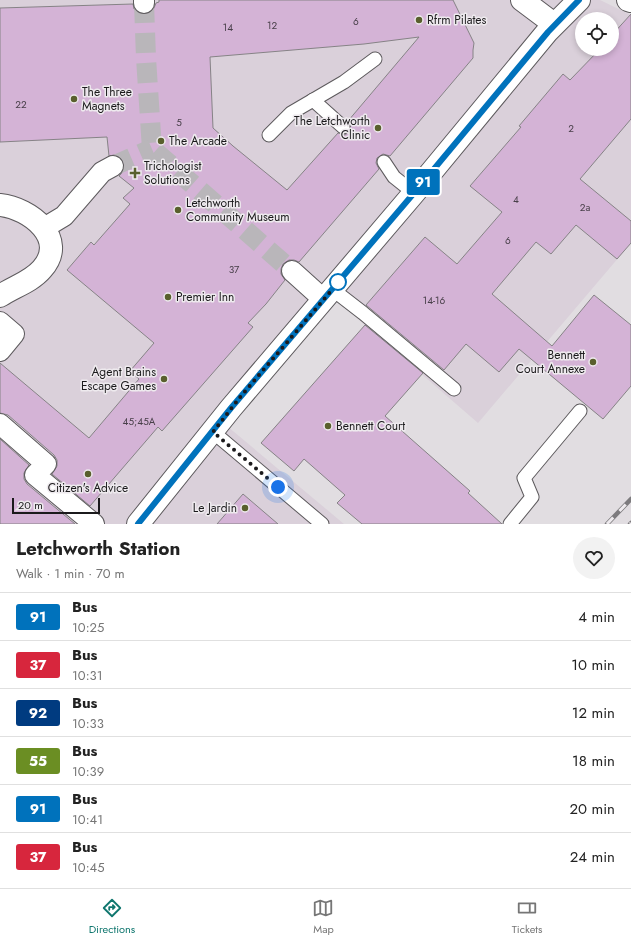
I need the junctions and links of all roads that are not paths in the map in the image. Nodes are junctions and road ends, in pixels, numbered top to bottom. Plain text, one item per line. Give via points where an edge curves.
1 (522, 0) edge
2 (579, 0) edge
3 (628, 0) edge
4 (631, 1) edge
5 (554, 24) junction
6 (375, 58) dead end
7 (313, 100) junction
8 (343, 127) dead end
9 (269, 136) dead end
10 (384, 162) dead end
11 (113, 166) tunnel mouth
12 (414, 193) junction
13 (0, 205) edge
14 (44, 228) junction
15 (292, 271) tunnel mouth
16 (328, 294) junction
17 (0, 296) edge
18 (0, 322) edge
19 (0, 351) edge
20 (454, 390) dead end
21 (580, 411) dead end
22 (0, 424) edge
23 (213, 432) junction
24 (94, 524) edge
25 (138, 524) edge
26 (322, 524) edge
27 (510, 524) edge

1 - 5 street
2 - 5 street
3 - 4 street
5 - 12 street
6 - 7 lane via 344,82
7 - 8 lane
7 - 9 lane via 291,113
10 - 12 lane via 394,177
11 - 14 street via 102,172 64,216
12 - 16 street
13 - 14 street via 33,217
14 - 17 street via 50,250 46,264 30,279
15 - 16 street
16 - 20 lane via 363,313
16 - 23 street
18 - 19 street via 14,334
21 - 27 lane via 524,478 532,497
22 - 24 street via 46,464 35,475
23 - 25 street
23 - 26 lane

